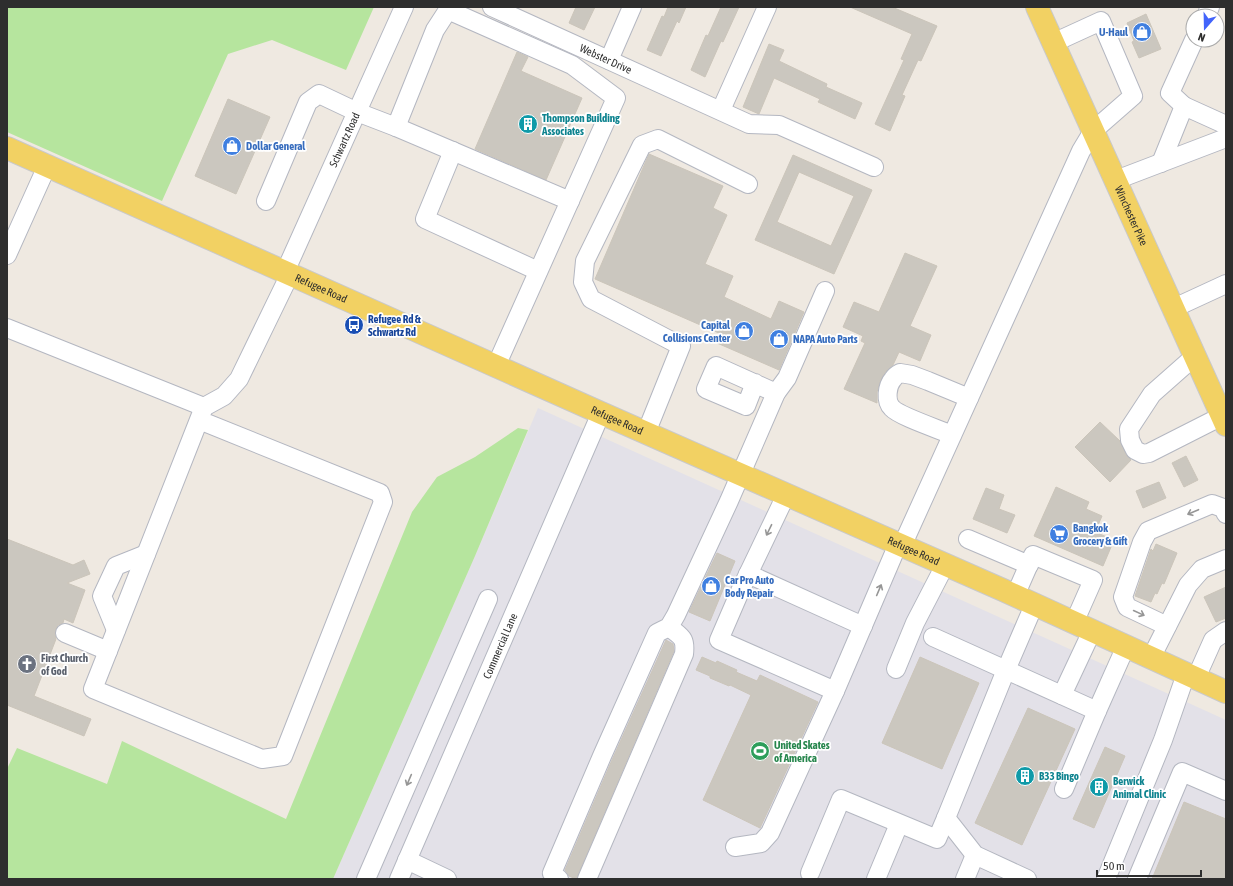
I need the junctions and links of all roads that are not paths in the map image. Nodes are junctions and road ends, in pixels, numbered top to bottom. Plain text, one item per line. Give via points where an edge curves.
1 (404, 7) edge
2 (632, 7) edge
3 (767, 7) edge
4 (1037, 7) edge
5 (494, 8) edge
6 (1053, 43) junction
7 (1190, 48) edge
8 (609, 60) junction
9 (1184, 106) junction
10 (720, 110) junction
11 (357, 112) junction
12 (1226, 124) edge
13 (396, 127) junction
14 (1093, 131) junction
15 (1226, 138) edge
16 (7, 148) edge
17 (453, 151) junction
18 (1161, 163) junction
19 (47, 166) junction
20 (874, 167) dead end
21 (1116, 180) junction
22 (748, 184) dead end
23 (266, 201) dead end
24 (570, 201) junction
25 (7, 255) edge
26 (538, 271) junction
27 (288, 273) junction
28 (1226, 284) edge
29 (825, 292) dead end
30 (1174, 308) junction
31 (7, 328) edge
32 (1195, 356) junction
33 (496, 366) junction
34 (755, 383) dead end
35 (776, 393) junction
36 (969, 398) junction
37 (601, 413) junction
38 (202, 414) junction
39 (1224, 420) edge
40 (646, 433) junction
41 (952, 435) junction
42 (740, 475) junction
43 (786, 495) junction
44 (1226, 514) edge
45 (968, 539) dead end
46 (900, 545) junction
47 (146, 554) junction
48 (1226, 559) edge
49 (945, 565) junction
50 (1029, 565) junction
51 (748, 574) junction
52 (488, 599) dead end
53 (1024, 600) junction
54 (864, 626) junction
55 (1167, 626) junction
56 (669, 627) junction
57 (1083, 627) junction
58 (116, 630) junction
59 (1226, 631) edge
60 (65, 633) dead end
61 (933, 637) dead end
62 (1126, 646) junction
63 (108, 651) junction
64 (1151, 658) junction
65 (896, 669) dead end
66 (1006, 670) junction
67 (1191, 676) junction
68 (835, 691) junction
69 (1226, 692) edge
70 (1062, 695) junction
71 (1097, 710) junction
72 (424, 745) junction
73 (452, 756) junction
74 (1154, 760) junction
75 (1182, 772) junction
76 (1064, 789) dead end
77 (1226, 791) edge
78 (946, 818) junction
79 (899, 824) junction
80 (735, 847) dead end
81 (975, 856) junction
82 (407, 860) junction
83 (810, 873) dead end
84 (366, 879) edge
85 (399, 879) edge
86 (447, 879) edge
87 (559, 879) edge
88 (587, 879) edge
89 (876, 879) edge
90 (965, 879) edge
91 (1027, 879) edge
92 (1106, 879) edge
93 (1137, 879) edge

1 - 11 street, Schwartz Road
2 - 8 street
3 - 10 street
4 - 6 main road, Winchester Pike
5 - 8 street, Webster Drive
6 - 14 main road, Winchester Pike
6 - 14 street via 1101,21 1133,96
7 - 9 street via 1170,93
8 - 10 street, Webster Drive
9 - 12 street
9 - 18 street
10 - 20 street, Webster Drive via 749,124 779,125
11 - 13 street
11 - 23 street via 319,94 308,102
11 - 27 street, Schwartz Road
13 - 17 street
13 - 24 street via 435,30 448,10 572,64 616,98
14 - 21 main road, Winchester Pike
14 - 36 street via 1079,155
15 - 18 street
16 - 19 main road, Refugee Road
17 - 24 street
17 - 26 street via 424,219
18 - 21 street
19 - 25 street
19 - 27 main road, Refugee Road
21 - 30 main road, Winchester Pike
22 - 40 street via 658,139 642,145 585,261 583,282 591,299 680,346
24 - 26 street
26 - 33 street
27 - 33 main road, Refugee Road
27 - 38 street, Schwartz Road via 239,379 224,396
28 - 30 street
29 - 35 street via 787,378
30 - 32 main road, Winchester Pike
31 - 38 street
32 - 39 main road, Winchester Pike
32 - 39 street via 1152,394 1129,429 1130,440 1135,450 1143,454 1149,453
33 - 37 main road, Refugee Road
34 - 35 street
35 - 42 street
36 - 41 street
36 - 41 street via 900,372 892,379 888,401 892,408
37 - 40 main road, Refugee Road
37 - 73 street, Commercial Lane
38 - 47 street
38 - 63 street via 380,493 383,502 283,756 262,759 93,690
40 - 42 main road, Refugee Road
41 - 46 street
42 - 43 main road, Refugee Road
42 - 56 street
43 - 46 main road, Refugee Road
43 -> 51 street
44 -> 55 street via 1223,508 1212,504 1148,531 1142,542 1123,597 1127,607
45 - 50 street
46 - 49 main road, Refugee Road
54 -> 46 street
47 - 58 street
47 - 58 street via 116,566 102,596
48 - 55 street via 1202,569 1188,585
49 - 53 main road, Refugee Road
49 - 65 street
50 - 53 street
50 - 57 street via 1033,555 1092,580
51 - 54 street
51 - 68 street via 719,640
52 - 72 street
53 - 57 main road, Refugee Road
53 - 66 street
54 - 68 street
55 - 64 street
56 - 87 street via 657,633 602,756 552,873
56 - 88 street via 682,637 685,644 684,654
57 - 62 main road, Refugee Road
57 - 70 street
58 - 63 street
59 - 67 street via 1213,640
60 - 63 street
61 - 66 street
62 - 64 main road, Refugee Road
62 - 71 street
64 - 67 main road, Refugee Road
66 - 70 street
66 - 78 street
67 - 69 main road, Refugee Road
67 - 74 street
68 - 80 street via 770,833 761,843
70 - 71 street
71 - 76 street
72 - 73 street
72 -> 84 street
73 - 82 street, Commercial Lane
74 - 75 street
74 - 92 street
75 - 77 street
75 - 93 street
78 - 79 street via 937,839
78 - 81 street
79 - 83 street via 841,799
79 - 89 street
81 - 90 street
81 - 91 street
82 - 85 street, Commercial Lane
82 - 86 street

